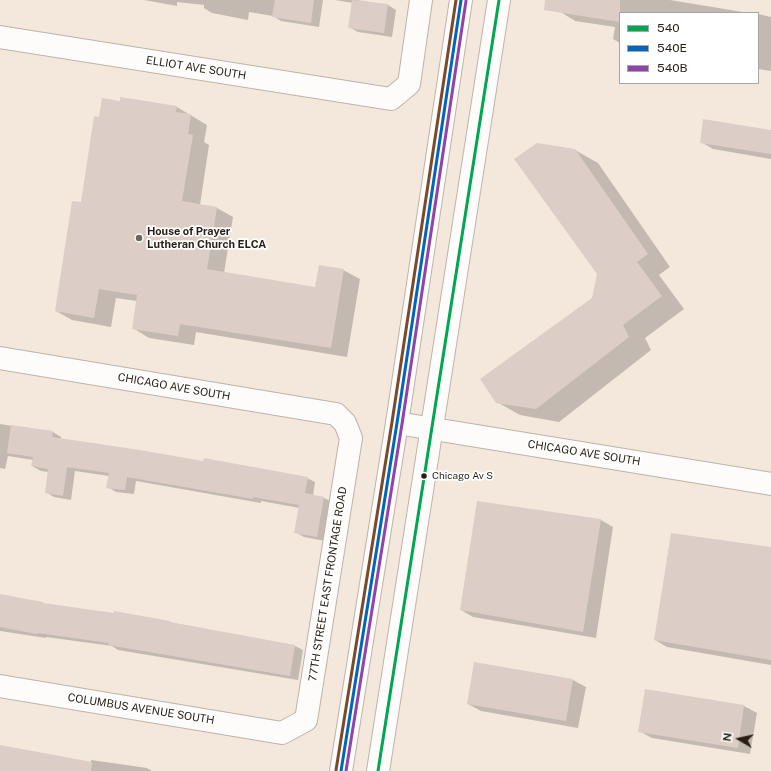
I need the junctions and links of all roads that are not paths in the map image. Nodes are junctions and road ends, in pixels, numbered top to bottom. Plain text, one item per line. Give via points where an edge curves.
1 (421, 0) edge
2 (461, 0) edge
3 (499, 0) edge
4 (0, 37) edge
5 (0, 358) edge
6 (345, 423) joint
7 (397, 423) junction
8 (431, 428) junction
9 (771, 484) edge
10 (0, 686) edge
11 (282, 733) joint
12 (341, 771) edge
13 (378, 771) edge

1 - 4 street, ELLIOT AVE SOUTH via 409,84 391,99
2 - 7 street
3 - 8 street
5 - 6 street, CHICAGO AVE SOUTH via 336,414
6 - 11 street, 77TH STREET EAST FRONTAGE ROAD via 351,438 306,720
7 - 8 street, CHICAGO AVE SOUTH
7 - 12 street
8 - 9 street, CHICAGO AVE SOUTH
8 - 13 street
10 - 11 street, COLUMBUS AVENUE SOUTH

